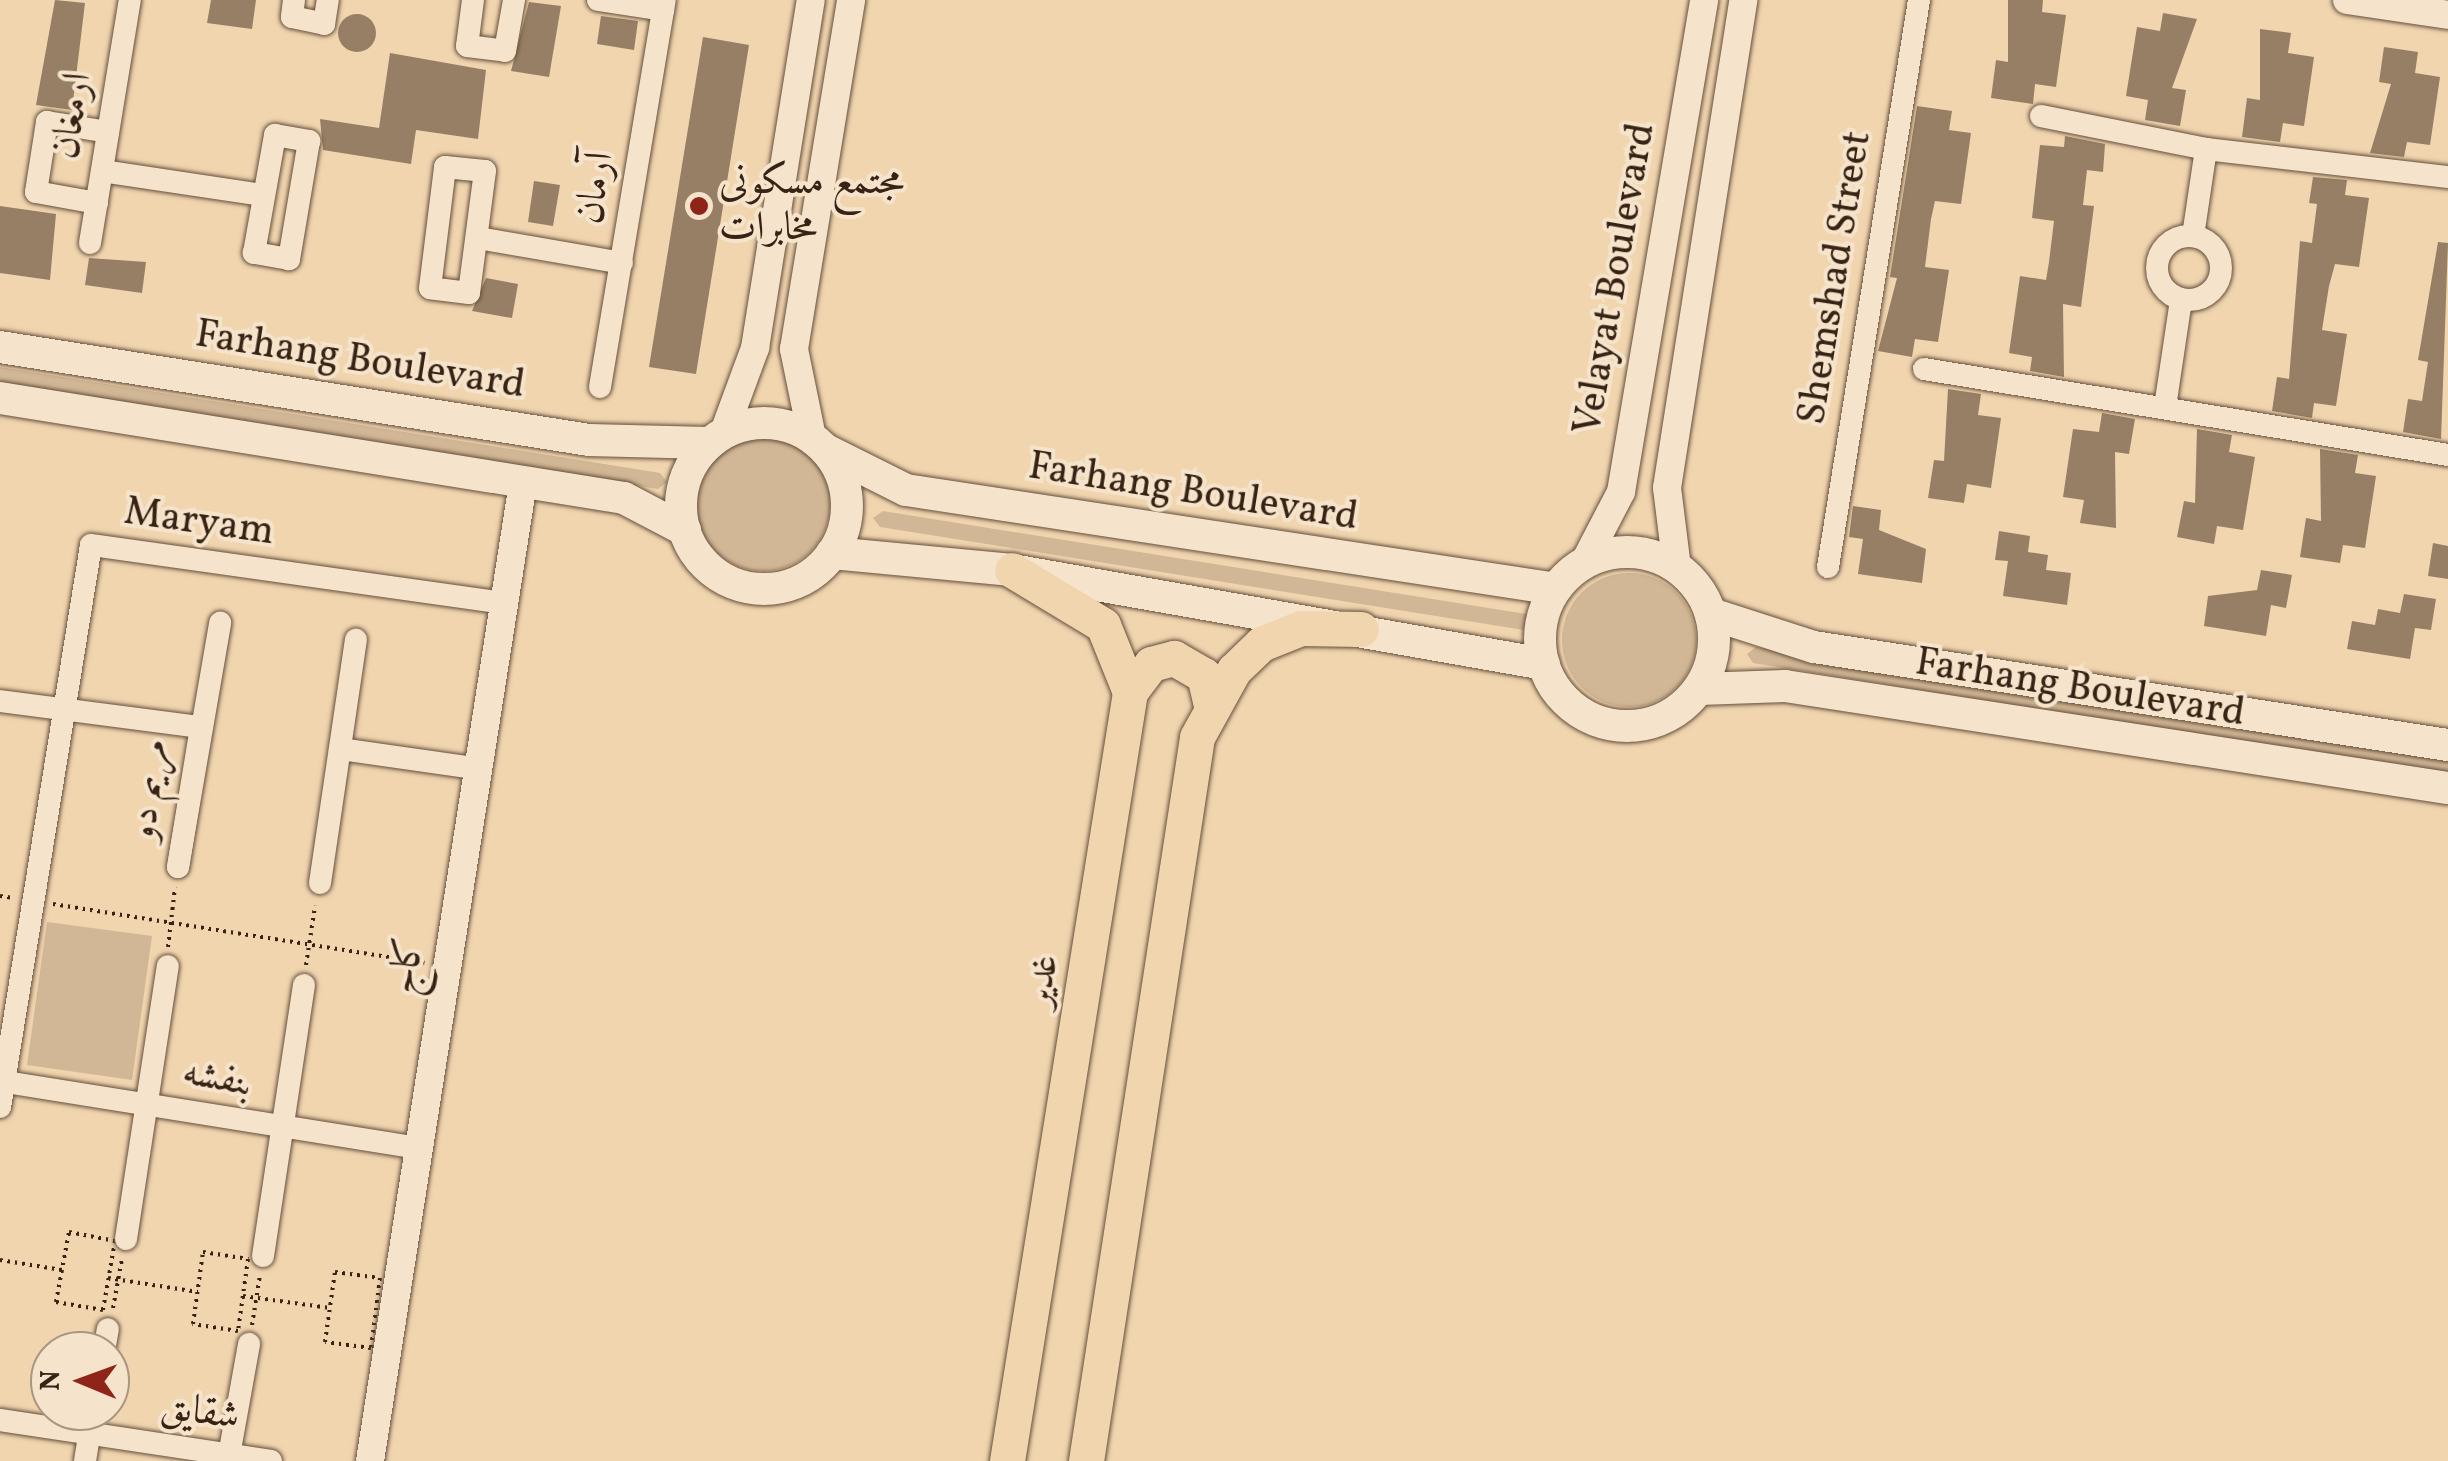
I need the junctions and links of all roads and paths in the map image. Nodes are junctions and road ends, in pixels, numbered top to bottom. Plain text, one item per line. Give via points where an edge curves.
1 (130, 0) edge
2 (294, 0) edge
3 (328, 0) edge
4 (473, 0) edge
5 (514, 0) edge
6 (598, 0) edge
7 (811, 0) edge
8 (851, 0) edge
9 (1704, 0) edge
10 (1743, 0) edge
11 (1918, 0) edge
12 (2347, 0) edge
13 (664, 5) edge
14 (2448, 15) edge
15 (2041, 116) dead end
16 (108, 132) junction
17 (2206, 149) junction
18 (102, 170) junction
19 (2448, 177) edge
20 (263, 195) junction
21 (97, 202) junction
22 (2192, 236) junction
23 (478, 238) junction
24 (90, 243) dead end
25 (622, 263) junction
26 (2181, 300) junction
27 (3, 347) edge
28 (1924, 369) dead end
29 (600, 387) dead end
30 (0, 398) edge
31 (2165, 407) junction
32 (716, 438) junction
33 (819, 443) junction
34 (2448, 456) edge
35 (523, 483) junction
36 (685, 530) junction
37 (832, 553) junction
38 (1584, 564) junction
39 (1677, 568) junction
40 (1828, 568) dead end
41 (1012, 570) junction
42 (1556, 589) junction
43 (504, 603) junction
44 (1710, 614) junction
45 (220, 623) dead end
46 (1362, 629) junction
47 (356, 640) dead end
48 (1544, 664) junction
49 (1699, 689) junction
50 (1130, 692) junction
51 (0, 701) edge
52 (1212, 705) junction
53 (64, 708) junction
54 (2448, 746) edge
55 (340, 749) junction
56 (480, 768) junction
57 (2448, 788) edge
58 (178, 867) junction
59 (320, 884) joint
60 (0, 896) edge
61 (31, 901) junction
62 (168, 923) junction
63 (308, 945) junction
64 (168, 966) joint
65 (448, 967) junction
66 (304, 985) joint
67 (2, 1081) edge
68 (146, 1105) junction
69 (0, 1107) edge
70 (284, 1128) junction
71 (418, 1148) junction
72 (126, 1239) joint
73 (264, 1256) joint
74 (0, 1260) edge
75 (62, 1270) junction
76 (108, 1278) junction
77 (119, 1279) junction
78 (198, 1292) junction
79 (243, 1296) junction
80 (256, 1298) junction
81 (330, 1308) junction
82 (108, 1331) edge
83 (249, 1344) joint
84 (0, 1420) edge
85 (30, 1421) edge
86 (90, 1431) edge
87 (126, 1431) edge
88 (229, 1458) edge
89 (85, 1461) edge
90 (271, 1461) edge
91 (370, 1461) edge
92 (1006, 1461) edge
93 (1086, 1461) edge

1 - 16 street, ارمغان
2 - 3 street via 292,16 324,24
4 - 5 street via 467,46 505,50
6 - 13 street
7 - 32 street via 756,348
8 - 33 street via 794,350
9 - 38 street, Velayat Boulevard via 1621,492
10 - 39 street, Velayat Boulevard via 1667,488
11 - 40 street, Shemshad Street
12 - 14 street
13 - 25 street, آرمان
15 - 17 street
16 - 18 street, ارمغان
16 - 21 street via 47,122 36,192
17 - 19 street
17 - 22 street
18 - 20 street
18 - 21 street, ارمغان
20 - 20 street via 275,135 309,141 288,259 254,253
21 - 24 street, ارمغان
22 - 26 street via 2176,238 2156,262 2158,279
22 - 26 street via 2219,257 2219,280 2204,297
23 - 23 street via 486,171 445,167 430,288 469,293
23 - 25 street
25 - 29 street, آرمان
26 - 31 street
27 - 32 main road, Farhang Boulevard via 589,440
28 - 31 street
30 - 35 main road
31 - 34 street
32 - 33 main road via 778,423
32 - 36 main road via 682,492
33 - 37 main road via 847,500
33 - 42 main road, Farhang Boulevard via 906,490
35 - 36 main road via 624,498
35 - 43 street, کاج
36 - 37 main road via 703,562 751,588 788,586
37 - 41 main road
38 - 39 main road via 1622,552
38 - 42 main road
39 - 44 main road
41 - 46 main road
41 - 50 main road via 1104,625
42 - 48 main road via 1542,626
43 - 53 street, Maryam via 91,546
43 - 56 street, کاج
44 - 49 main road via 1713,653
44 - 54 main road, Farhang Boulevard via 1814,647
45 - 58 street, مریم دو
46 - 48 main road
46 - 52 main road via 1279,634 1234,670
47 - 55 street
48 - 49 main road via 1563,698 1614,725 1670,715
49 - 57 main road, Farhang Boulevard via 1785,686
50 - 52 main road via 1150,664 1174,658 1204,674
50 - 92 main road, غدیر
51 - 53 street
52 - 93 main road via 1197,737
53 - 58 street, مریم دو via 201,727
53 - 61 street, Maryam
55 - 56 street
55 - 59 street
56 - 65 street, کاج
58 - 62 path
59 - 63 path
60 - 61 path
61 - 62 path
61 - 67 street, Maryam
62 - 63 path
62 - 64 path
63 - 65 path
63 - 66 path
64 - 68 street
65 - 71 street, کاج
66 - 70 street
67 - 68 street, بنفشه
67 - 69 street, Maryam
68 - 70 street, بنفشه
68 - 72 street
70 - 71 street, بنفشه
70 - 73 street
71 - 91 street, کاج
72 - 77 path
73 - 80 path
74 - 75 path
75 - 76 path via 56,1302 102,1310
75 - 76 path via 68,1232 115,1241
76 - 77 path
77 - 78 path
77 - 82 path
78 - 79 path via 193,1324 238,1331
78 - 79 path via 204,1252 248,1260
79 - 80 path
80 - 81 path
80 - 83 path
81 - 81 path via 326,1342 370,1348 380,1278 336,1272
83 - 88 street
84 - 85 street, شقایق
86 - 89 street
87 - 88 street, شقایق
88 - 90 street, شقایق

